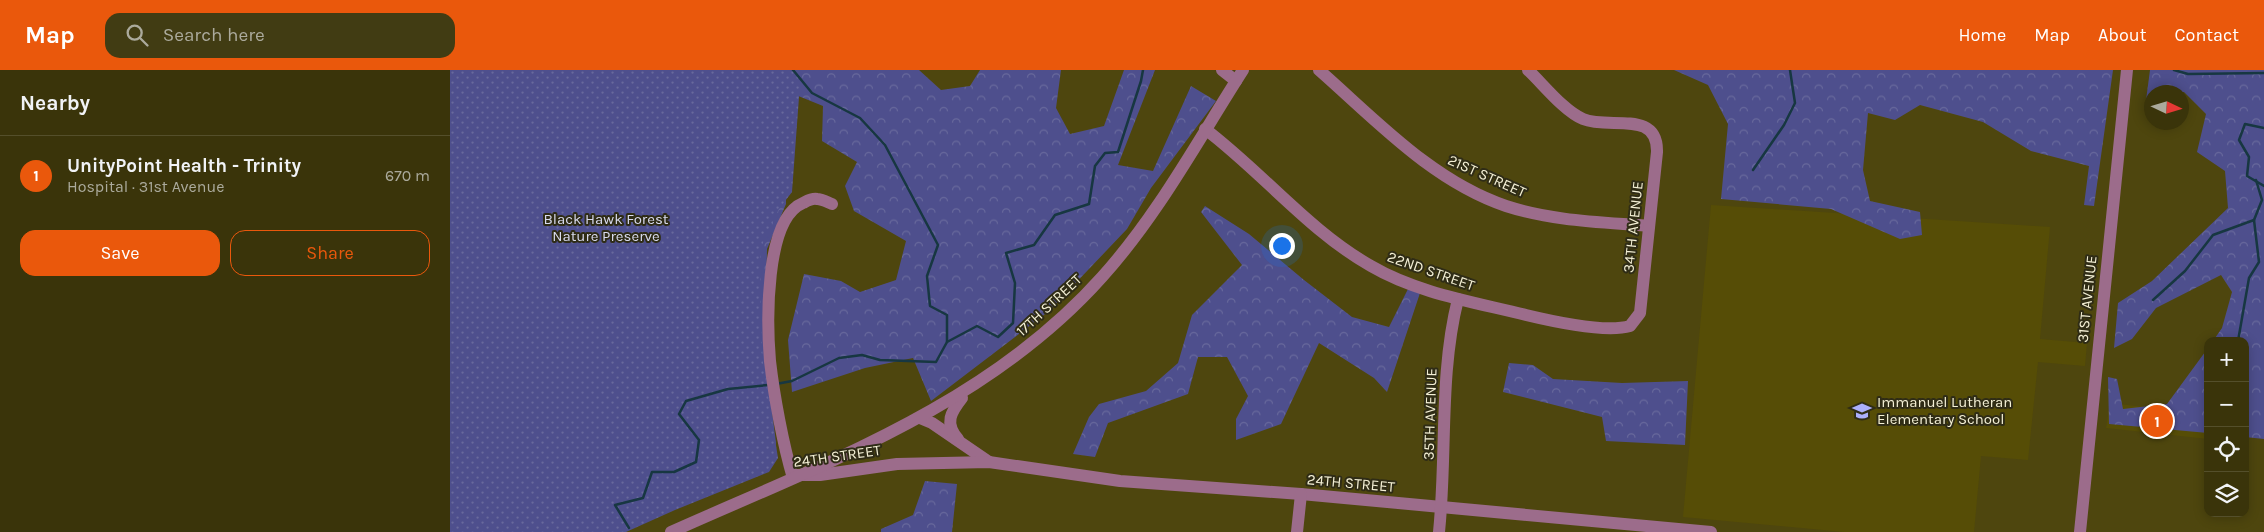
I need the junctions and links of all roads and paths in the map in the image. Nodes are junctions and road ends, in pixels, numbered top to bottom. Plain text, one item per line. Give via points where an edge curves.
1 (1222, 70) edge
2 (1243, 70) edge
3 (1319, 70) edge
4 (1528, 70) edge
5 (2127, 70) edge
6 (1236, 82) junction
7 (1205, 129) junction
8 (832, 204) dead end
9 (1649, 226) junction
10 (1458, 299) junction
11 (1634, 323) joint
12 (969, 389) junction
13 (920, 418) junction
14 (964, 446) junction
15 (988, 462) junction
16 (795, 476) junction
17 (1300, 494) junction
18 (1442, 507) junction
19 (1631, 528) edge
20 (671, 532) edge
21 (1297, 532) edge
22 (1439, 532) edge
23 (1711, 532) edge
24 (2080, 532) edge

1 - 6 street
2 - 6 street, 17TH STREET
3 - 9 street, 21ST STREET via 1436,172 1476,192 1504,205 1550,217
4 - 9 street, 34TH AVENUE via 1585,120 1645,127 1654,134 1657,152
5 - 24 street, 31ST AVENUE
6 - 7 street, 17TH STREET
7 - 10 street, 22ND STREET via 1348,252 1387,275
7 - 12 street, 17TH STREET via 1161,202 1102,278 1035,341
8 - 16 street via 816,199 796,206 780,227 775,246 770,287 770,362
9 - 11 street, 34TH AVENUE via 1640,313
10 - 11 street, 22ND STREET via 1567,323 1623,328
10 - 18 street, 35TH AVENUE via 1448,348
12 - 13 street, 17TH STREET
12 - 14 street, 24TH STREET via 952,410 949,420 954,434
13 - 14 street, 24TH STREET
13 - 16 street, 17TH STREET
14 - 15 street, 24TH STREET
15 - 16 street, 24TH STREET via 897,464
15 - 17 street, 24TH STREET via 1120,481
16 - 20 street, 24TH STREET
17 - 18 street, 24TH STREET
17 - 21 street
18 - 19 street, 24TH STREET
18 - 22 street, 35TH AVENUE
19 - 23 street, 24TH STREET

